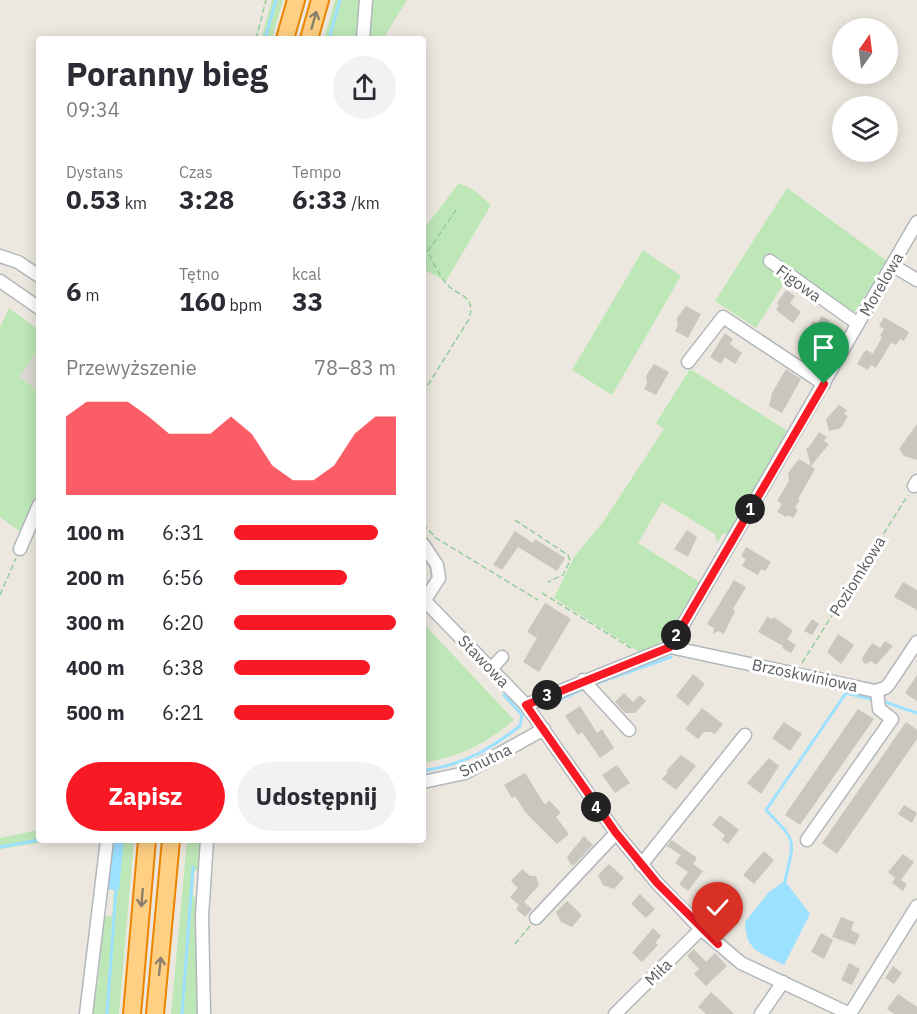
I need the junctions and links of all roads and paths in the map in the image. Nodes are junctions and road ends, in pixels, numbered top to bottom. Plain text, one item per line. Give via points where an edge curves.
1 (266, 0) edge
2 (296, 0) edge
3 (320, 0) edge
4 (366, 0) edge
5 (257, 36) edge
6 (286, 36) edge
7 (310, 36) edge
8 (363, 36) edge
9 (456, 210) dead end
10 (917, 222) edge
11 (0, 256) edge
12 (770, 261) dead end
13 (892, 265) junction
14 (36, 274) edge
15 (917, 280) edge
16 (0, 281) edge
17 (36, 306) edge
18 (858, 324) junction
19 (688, 362) dead end
20 (824, 384) junction
21 (426, 388) edge
22 (915, 484) edge
23 (36, 513) edge
24 (515, 520) dead end
25 (426, 527) edge
26 (20, 549) joint
27 (426, 549) edge
28 (548, 582) dead end
29 (542, 593) dead end
30 (0, 595) edge
31 (426, 598) edge
32 (538, 600) dead end
33 (426, 603) edge
34 (917, 642) edge
35 (670, 647) junction
36 (631, 648) dead end
37 (502, 657) dead end
38 (491, 669) junction
39 (799, 673) junction
40 (586, 685) junction
41 (877, 691) junction
42 (526, 705) junction
43 (544, 729) junction
44 (629, 730) dead end
45 (745, 735) dead end
46 (426, 781) edge
47 (616, 833) junction
48 (807, 840) dead end
49 (107, 843) edge
50 (147, 843) edge
51 (171, 843) edge
52 (207, 843) edge
53 (641, 865) junction
54 (917, 906) edge
55 (536, 918) joint
56 (701, 929) junction
57 (515, 944) dead end
58 (783, 982) junction
59 (86, 1014) edge
60 (132, 1014) edge
61 (155, 1014) edge
62 (204, 1014) edge
63 (615, 1014) edge
64 (760, 1014) edge
65 (850, 1014) edge

1 - 5 path
2 - 6 highway
7 -> 3 highway
4 - 8 street
9 - 21 path via 428,251 446,283 469,300 472,309
10 - 13 street, Morelowa
11 - 14 street
12 - 18 street, Figowa
13 - 15 street
13 - 18 street, Morelowa
16 - 17 street
18 - 20 street, Morelowa
19 - 20 street via 723,317
20 - 35 street, Morelowa
22 - 39 path, Poziomkowa
23 - 26 street
24 - 28 path via 568,555 566,570
25 - 32 path via 436,538
26 - 30 path
27 - 31 street via 439,571 438,583
29 - 36 path
33 - 38 street, Stawowa
34 - 41 street, Brzoskwiniowa via 890,684
35 - 39 street, Brzoskwiniowa
35 - 40 street
37 - 38 street
38 - 42 street, Stawowa
39 - 41 street, Brzoskwiniowa
40 - 42 street
40 - 44 street
41 - 48 street via 879,709 892,719
42 - 43 street, Stawowa
43 - 46 street, Smutna via 465,773
43 - 47 street, Stawowa
45 - 53 street
47 - 53 street, Stawowa
47 - 55 street
49 - 59 street
50 -> 60 highway
61 -> 51 highway
52 - 62 street via 202,916
53 - 56 street, Stawowa
54 - 65 street
55 - 57 path
56 - 58 street, Stawowa via 741,963
56 - 63 street, Miła
58 - 64 street
58 - 65 street, Stawowa

